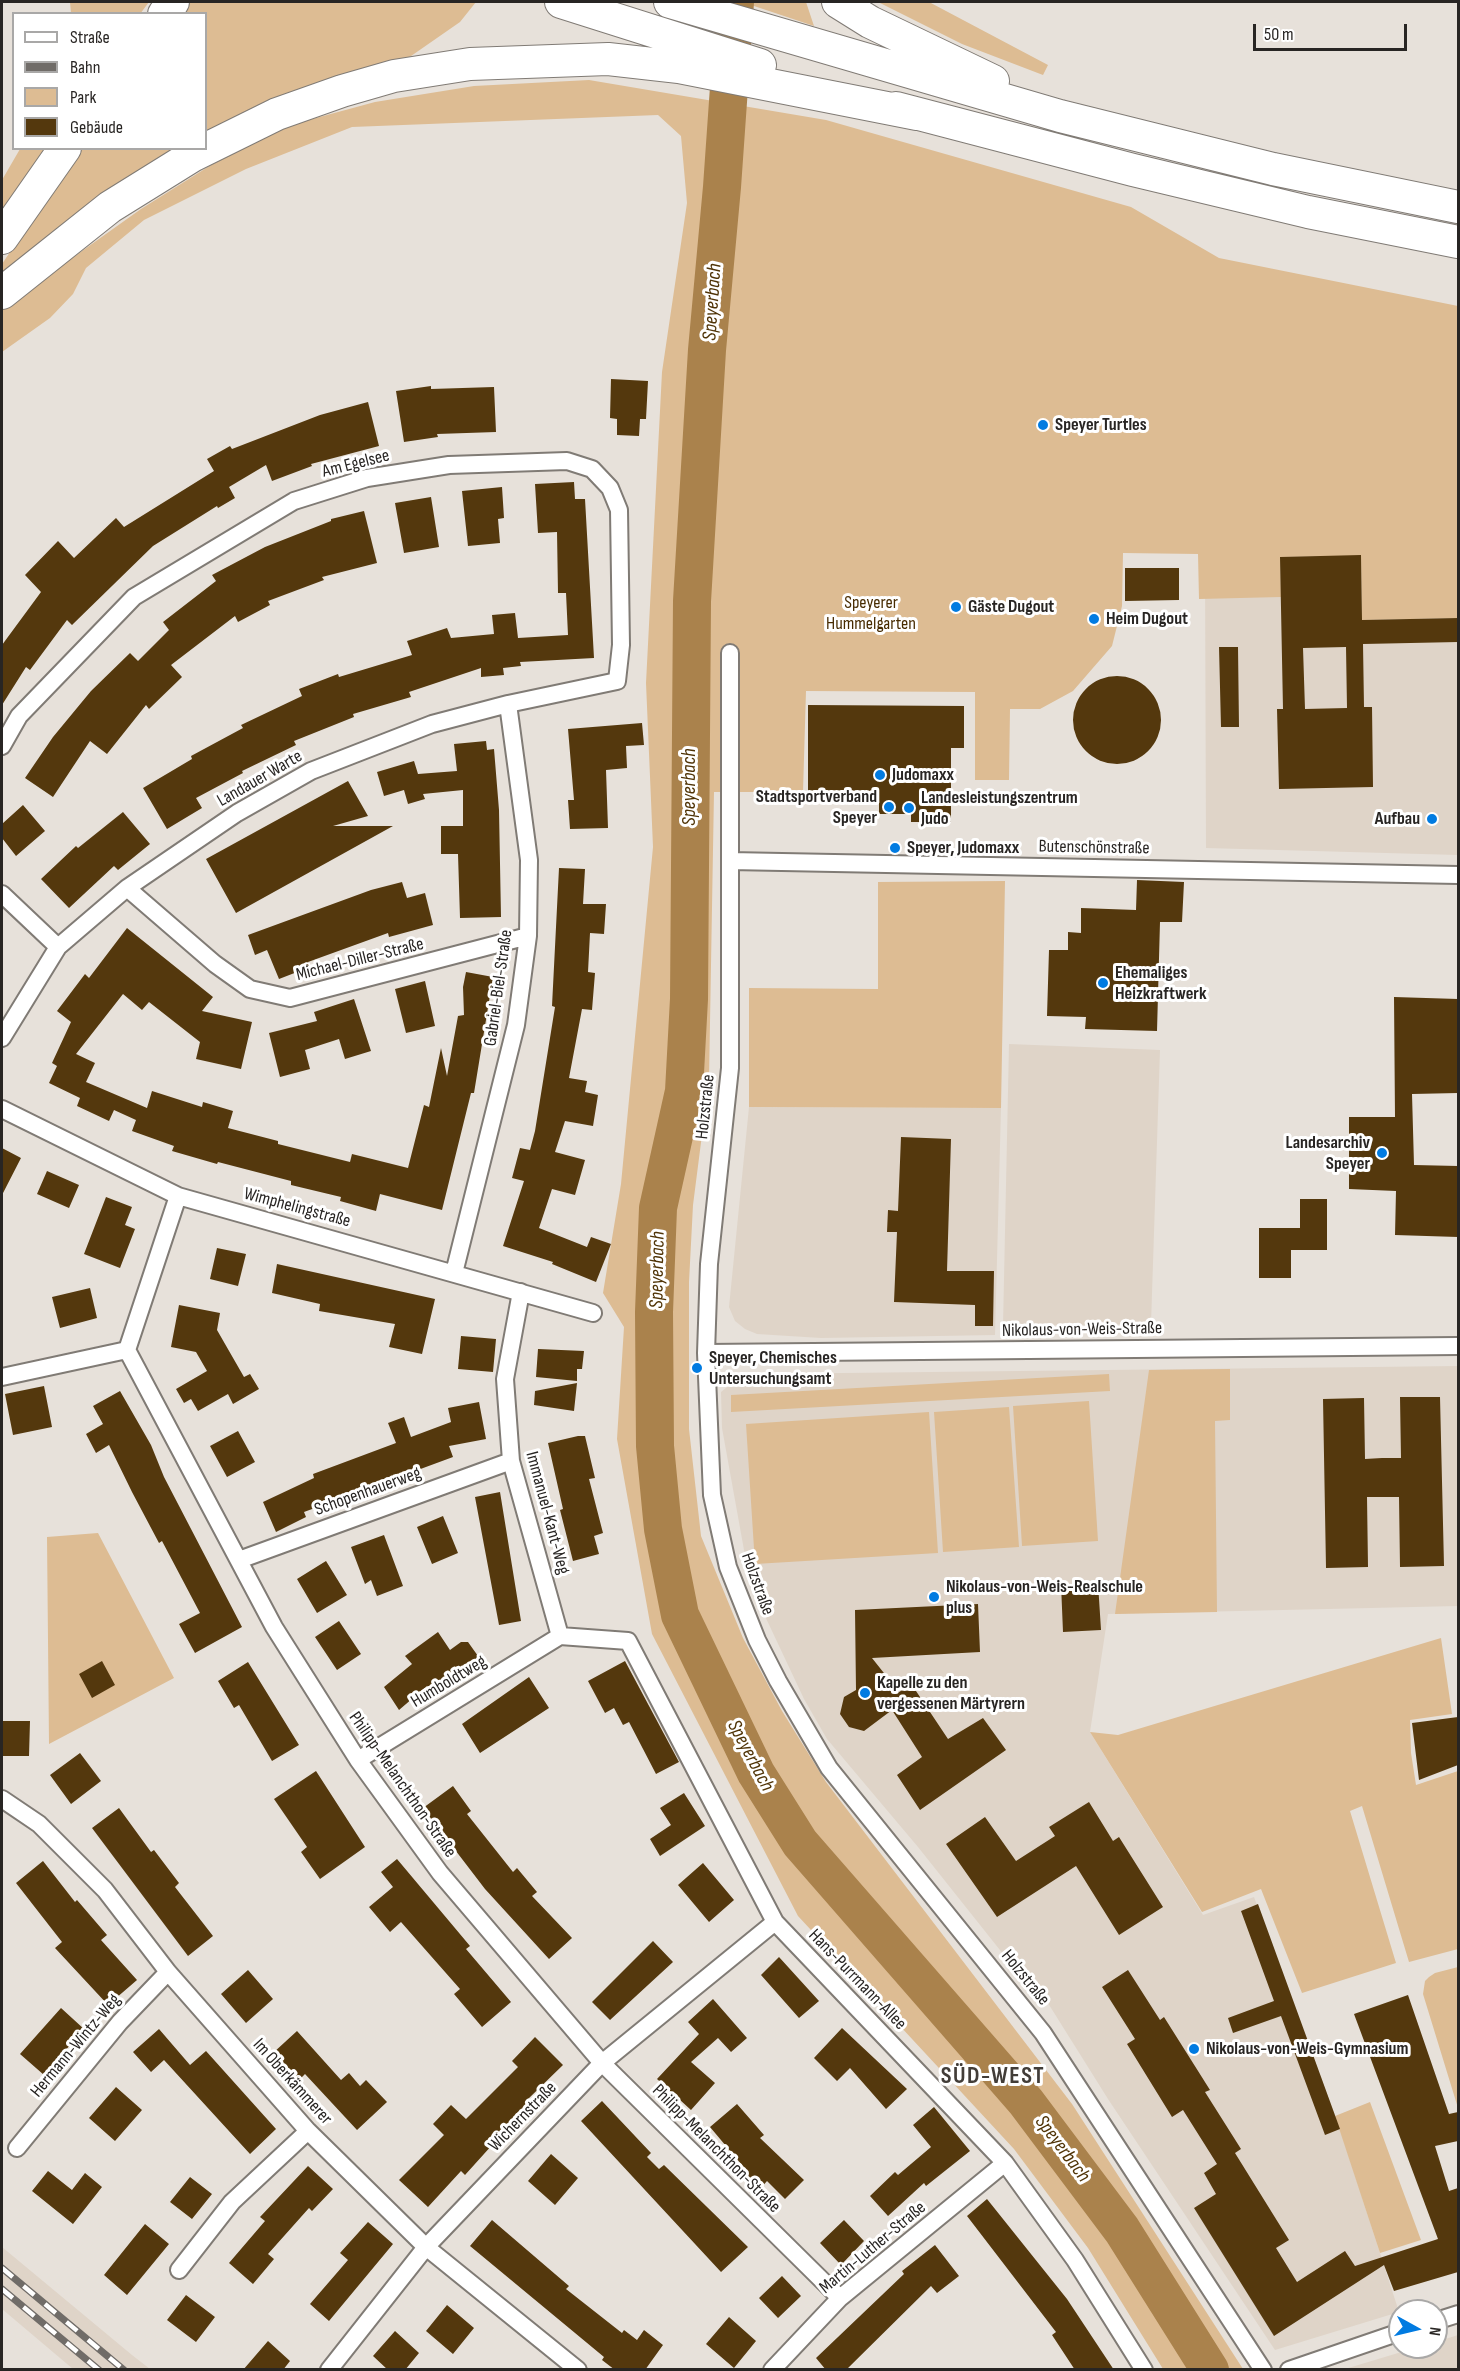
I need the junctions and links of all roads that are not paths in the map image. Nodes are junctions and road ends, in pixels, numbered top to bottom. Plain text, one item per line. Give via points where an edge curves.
1 (561, 2) edge
2 (838, 2) edge
3 (680, 5) edge
4 (681, 54) junction
5 (1060, 116) junction
6 (65, 150) edge
7 (206, 150) edge
8 (207, 150) edge
9 (1458, 207) edge
10 (2, 238) edge
11 (1458, 242) edge
12 (2, 293) edge
13 (730, 653) dead end
14 (617, 681) joint
15 (508, 704) junction
16 (2, 746) edge
17 (729, 861) junction
18 (1458, 875) edge
19 (127, 888) junction
20 (2, 894) edge
21 (528, 936) junction
22 (58, 947) junction
23 (2, 1038) edge
24 (2, 1109) edge
25 (178, 1196) junction
26 (454, 1273) junction
27 (521, 1292) junction
28 (593, 1313) dead end
29 (1458, 1346) edge
30 (127, 1350) junction
31 (706, 1353) junction
32 (2, 1377) edge
33 (511, 1461) junction
34 (239, 1560) junction
35 (560, 1636) junction
36 (358, 1760) junction
37 (2, 1799) edge
38 (775, 1922) junction
39 (168, 1971) junction
40 (602, 2063) junction
41 (308, 2131) junction
42 (17, 2148) dead end
43 (1005, 2163) junction
44 (426, 2247) junction
45 (179, 2270) dead end
46 (840, 2298) junction
47 (1388, 2336) edge
48 (329, 2370) edge
49 (578, 2370) edge
50 (772, 2370) edge
51 (1144, 2370) edge
52 (1263, 2370) edge
53 (1289, 2370) edge

1 - 4 highway
2 - 5 highway via 870,22
3 - 5 highway
4 - 8 highway via 470,64 394,76 277,114
4 - 11 highway via 1297,210
5 - 9 highway via 1273,169
6 - 10 highway
7 - 12 highway via 159,174 101,213
13 - 17 street, Holzstraße
14 - 15 street, Landauer Warte
14 - 16 street, Am Egelsee via 621,645 619,510 610,488 592,469 567,461 449,465 367,478 294,501 134,597 19,716
15 - 19 street, Landauer Warte via 432,724 311,771 237,813
15 - 21 street, Gabriel-Biel-Straße via 529,860
17 - 18 street, Butenschönstraße
17 - 31 street, Holzstraße via 730,1068 709,1264
19 - 21 street, Michael-Diller-Straße via 250,989 290,998
19 - 22 street, Landauer Warte
20 - 22 street
21 - 26 street, Gabriel-Biel-Straße via 516,1025
22 - 23 street, Landauer Warte
24 - 25 street, Wimphelingstraße
25 - 26 street, Wimphelingstraße
25 - 30 street
26 - 27 street, Wimphelingstraße
27 - 28 street, Wimphelingstraße
27 - 33 street, Immanuel-Kant-Weg via 505,1379
29 - 31 street, Nikolaus-von-Weis-Straße
30 - 32 street
30 - 34 street, Philipp-Melanchthon-Straße
31 - 52 street, Holzstraße via 712,1495 728,1567 783,1692 829,1768 1043,2033
33 - 34 street, Schopenhauerweg
33 - 35 street, Immanuel-Kant-Weg
34 - 36 street, Philipp-Melanchthon-Straße via 274,1627
35 - 36 street, Humboldtweg
35 - 38 street, Hans-Purrmann-Allee via 628,1641
36 - 40 street, Philipp-Melanchthon-Straße via 440,1873
37 - 39 street, Im Oberkämmerer via 39,1824 70,1853 105,1890
38 - 40 street, Wichernstraße
38 - 43 street, Hans-Purrmann-Allee
39 - 41 street, Im Oberkämmerer
39 - 42 street, Hermann-Wintz-Weg via 120,2022
40 - 44 street, Wichernstraße
40 - 46 street, Philipp-Melanchthon-Straße
41 - 44 street, Im Oberkämmerer
41 - 45 street via 232,2202
43 - 46 street, Martin-Luther-Straße
43 - 51 street, Hans-Purrmann-Allee via 1075,2260
44 - 48 street, Wichernstraße
44 - 49 street, Im Oberkämmerer
46 - 50 street, Martin-Luther-Straße
47 - 53 street

